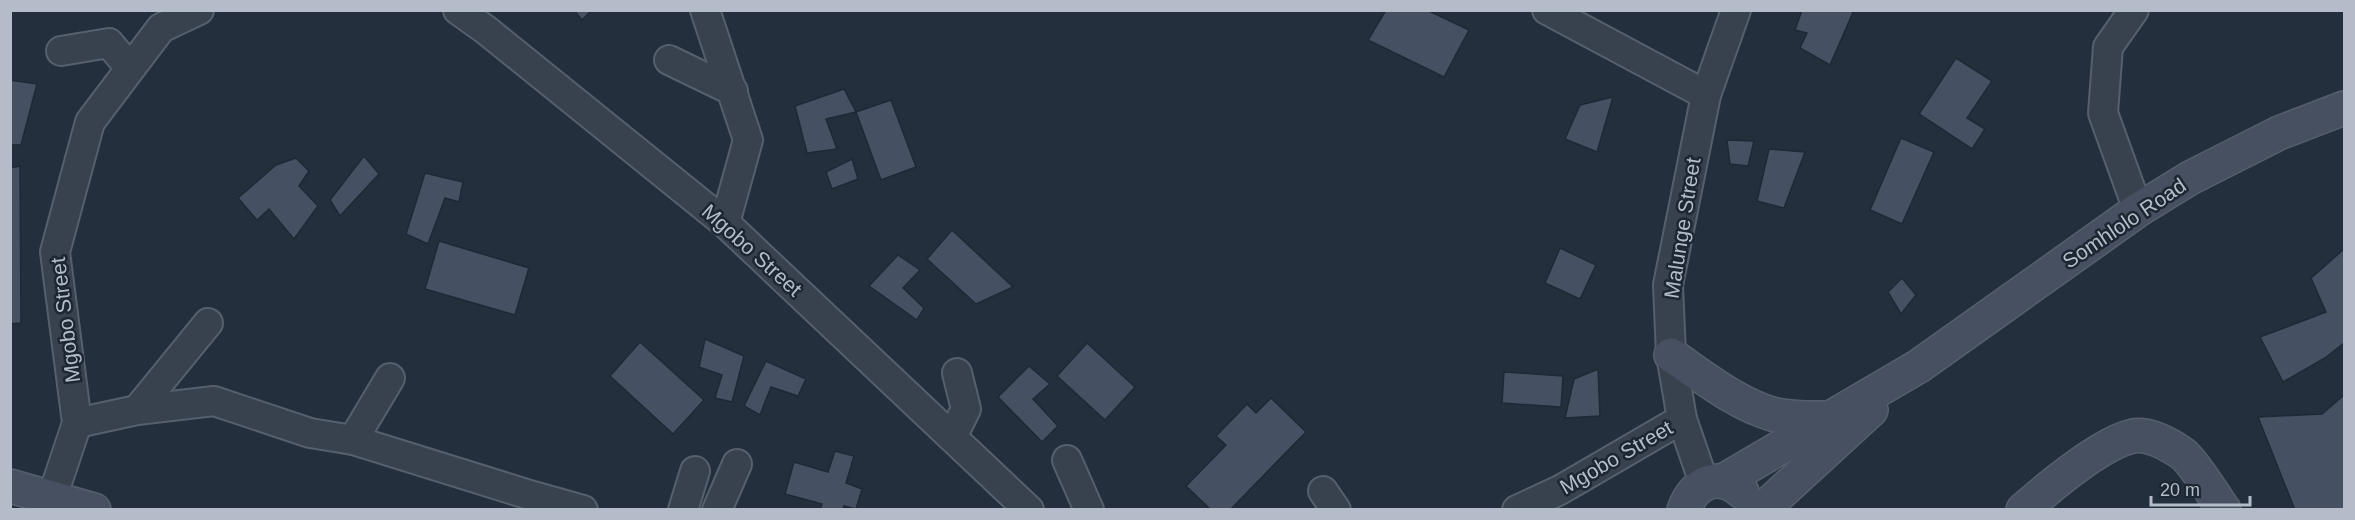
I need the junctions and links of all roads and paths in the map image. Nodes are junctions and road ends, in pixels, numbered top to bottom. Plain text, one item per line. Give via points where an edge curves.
1 (199, 10) edge
2 (458, 10) edge
3 (705, 10) edge
4 (1547, 10) edge
5 (1736, 10) edge
6 (2134, 10) edge
7 (61, 51) dead end
8 (669, 60) dead end
9 (130, 68) junction
10 (733, 91) junction
11 (1706, 95) junction
12 (2344, 108) edge
13 (2138, 210) junction
14 (725, 223) junction
15 (208, 323) dead end
16 (1671, 355) junction
17 (1918, 366) junction
18 (957, 373) dead end
19 (390, 378) dead end
20 (137, 410) junction
21 (1829, 418) junction
22 (1682, 419) junction
23 (77, 423) junction
24 (952, 437) junction
25 (353, 440) junction
26 (1066, 460) dead end
27 (737, 464) dead end
28 (695, 471) dead end
29 (1714, 482) junction
30 (10, 486) edge
31 (52, 498) junction
32 (1684, 509) edge
33 (94, 510) edge
34 (583, 510) edge
35 (683, 510) edge
36 (717, 510) edge
37 (1029, 510) edge
38 (1089, 510) edge
39 (1517, 510) edge
40 (1750, 510) edge
41 (1762, 510) edge
42 (2023, 510) edge
43 (2224, 510) edge

1 - 9 street, Mgobo Street via 160,28
2 - 14 street, Mgobo Street
3 - 10 street
4 - 11 street
5 - 11 street, Malunge Street
6 - 13 street via 2108,47 2103,112
7 - 9 street via 109,43
8 - 10 street
9 - 23 street, Mgobo Street via 90,122 55,252
10 - 14 street via 748,140
11 - 16 street, Malunge Street via 1668,285
12 - 13 main road, Somhlolo Road via 2279,133 2190,178
13 - 17 main road, Somhlolo Road
14 - 24 street, Mgobo Street
15 - 20 street
16 - 21 main road via 1757,407 1791,417
16 - 22 street, Malunge Street
17 - 21 main road, Somhlolo Road
17 - 41 main road, Somhlolo Road
18 - 24 street via 966,409
19 - 25 street
20 - 23 street
20 - 25 street via 214,401 310,433
21 - 29 main road, Somhlolo Road
22 - 29 street, Malunge Street
22 - 39 street, Mgobo Street via 1560,490
23 - 31 street, Mgobo Street
24 - 37 street, Mgobo Street
25 - 34 street
26 - 38 street
27 - 36 street
28 - 35 street
29 - 32 main road, Somhlolo Road via 1689,496
29 - 40 main road via 1736,486 1745,495
30 - 31 main road
31 - 33 main road
42 - 43 main road via 2056,480 2109,446 2133,436 2150,436 2185,455

